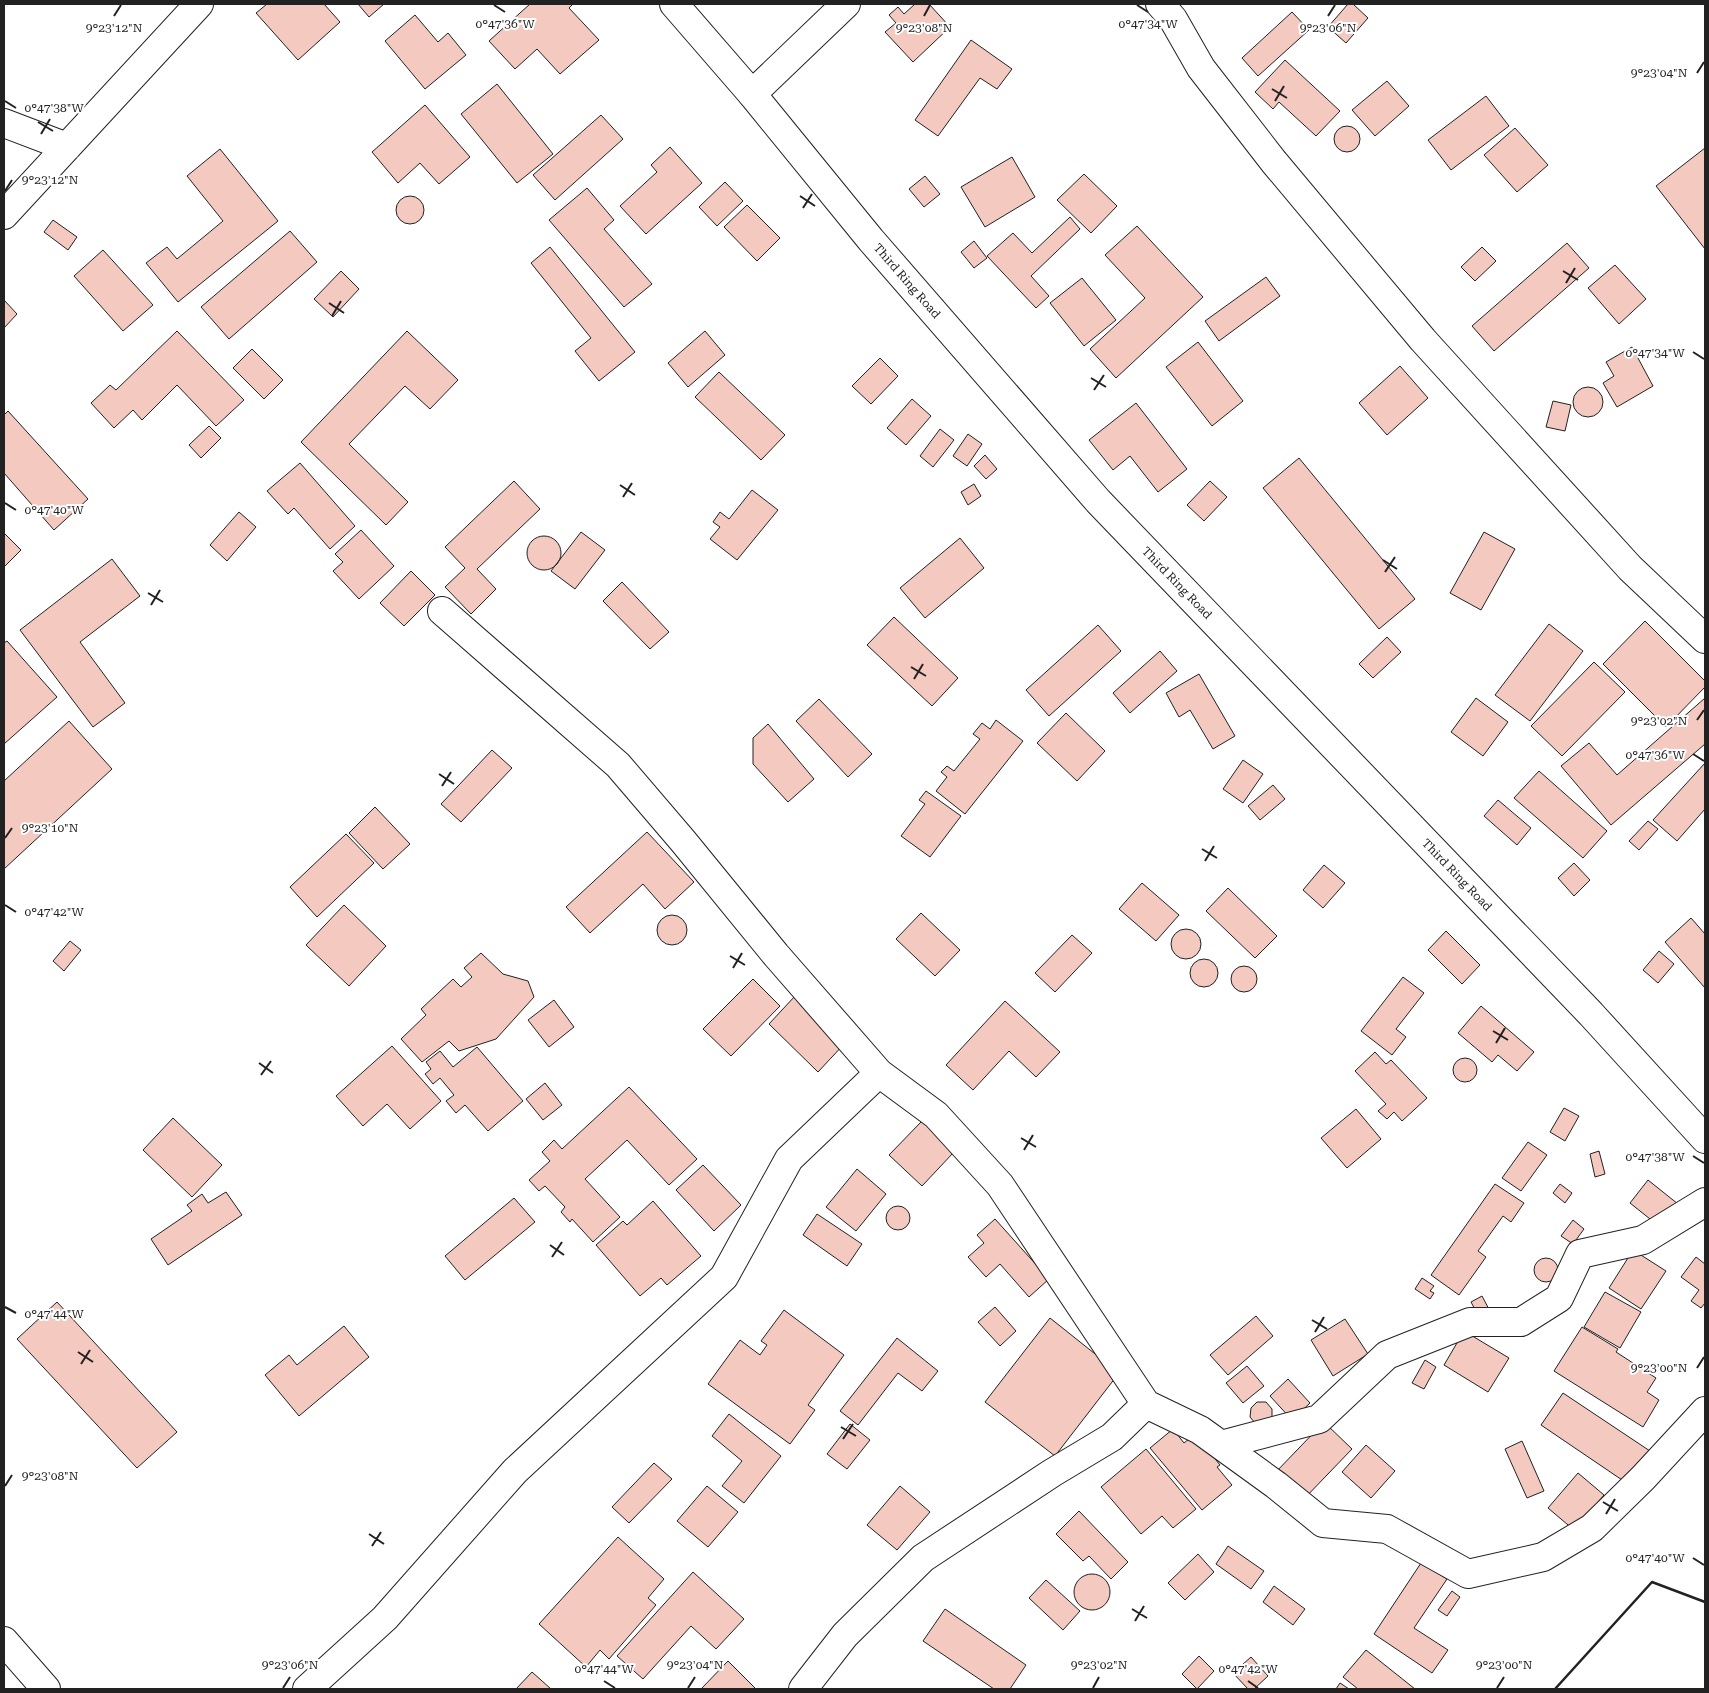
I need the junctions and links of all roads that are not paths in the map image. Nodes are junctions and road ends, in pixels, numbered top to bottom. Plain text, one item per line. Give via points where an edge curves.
1 (199, 4) edge
2 (674, 4) edge
3 (846, 4) edge
4 (1174, 9) edge
5 (752, 94) junction
6 (4, 123) edge
7 (67, 148) junction
8 (4, 215) edge
9 (442, 611) dead end
10 (1705, 639) edge
11 (879, 1073) junction
12 (1705, 1138) edge
13 (1705, 1202) edge
14 (1146, 1404) junction
15 (1705, 1411) edge
16 (1221, 1445) junction
17 (4, 1641) edge
18 (46, 1689) edge
19 (307, 1689) edge
20 (803, 1689) edge

1 - 7 street
2 - 5 street, Third Ring Road
3 - 5 street
4 - 10 street via 1201,68 1423,340 1630,568
5 - 12 street, Third Ring Road via 871,240 1098,501 1584,1007
6 - 7 street
7 - 8 street
9 - 11 street via 618,765
11 - 14 street via 936,1115 1000,1184
11 - 19 street via 789,1159 724,1277 515,1471 384,1618
13 - 16 street via 1644,1240 1580,1254 1559,1298 1521,1322 1470,1322 1387,1355 1319,1419
14 - 16 street via 1200,1430
14 - 20 street via 1112,1437 923,1558 845,1635
15 - 16 street via 1592,1528 1544,1557 1468,1574 1386,1529 1323,1523
17 - 18 street

